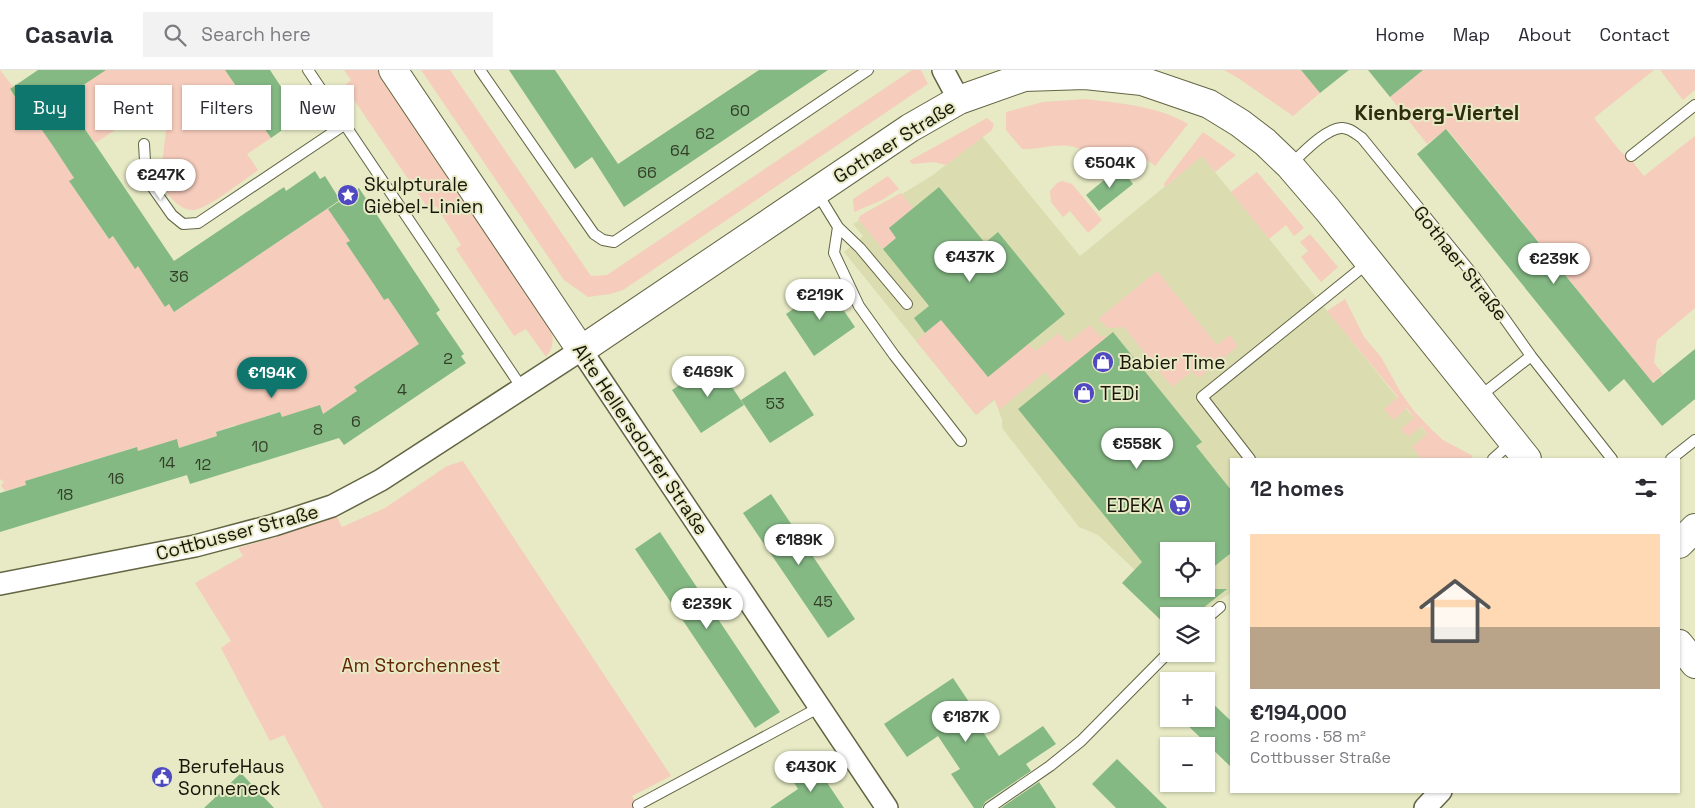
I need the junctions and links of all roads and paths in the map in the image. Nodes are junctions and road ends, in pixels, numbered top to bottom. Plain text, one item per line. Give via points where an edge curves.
1 (308, 70) edge
2 (393, 70) edge
3 (480, 70) edge
4 (868, 70) edge
5 (943, 70) edge
6 (318, 85) edge
7 (958, 100) junction
8 (1695, 105) edge
9 (337, 130) edge
10 (347, 130) edge
11 (144, 144) dead end
12 (1631, 156) dead end
13 (1290, 166) junction
14 (816, 191) junction
15 (838, 227) junction
16 (1370, 262) junction
17 (907, 304) dead end
18 (580, 350) junction
19 (1531, 356) junction
20 (522, 388) junction
21 (1479, 397) junction
22 (1695, 440) edge
23 (962, 441) dead end
24 (1520, 450) edge
25 (1249, 458) edge
26 (1496, 458) edge
27 (1611, 458) edge
28 (1672, 458) edge
29 (1695, 528) edge
30 (1680, 543) edge
31 (0, 584) edge
32 (1220, 607) dead end
33 (1215, 611) edge
34 (1680, 645) edge
35 (1160, 661) edge
36 (1695, 664) edge
37 (820, 707) junction
38 (1439, 793) edge
39 (638, 805) dead end
40 (886, 808) edge
41 (989, 808) edge
42 (1425, 808) edge

1 - 6 lane
2 - 18 street, Alte Hellersdorfer Straße
3 - 4 lane via 594,234 614,242
5 - 7 street
7 - 13 street, Gothaer Straße via 1024,77 1085,75 1142,81 1209,104 1252,132
7 - 14 street, Gothaer Straße
8 - 12 lane
9 - 11 lane via 198,223 183,224 172,216 146,178
10 - 20 lane
13 - 16 street, Gothaer Straße
13 - 19 lane, Gothaer Straße via 1331,131 1350,130 1362,138 1475,277
14 - 15 lane
14 - 18 street, Gothaer Straße
15 - 17 lane
15 - 23 lane via 834,254 858,306
16 - 21 street, Gothaer Straße
16 - 25 lane via 1202,398
18 - 20 street, Cottbusser Straße
18 - 37 street, Alte Hellersdorfer Straße
19 - 21 lane
19 - 27 lane, Gothaer Straße
20 - 31 street, Cottbusser Straße via 381,480 332,506 195,546
21 - 24 street, Gothaer Straße
22 - 28 lane
24 - 26 lane
29 - 30 street
32 - 33 lane
34 - 36 street
35 - 41 lane via 1081,741
37 - 39 lane
37 - 40 street, Alte Hellersdorfer Straße
38 - 42 street

